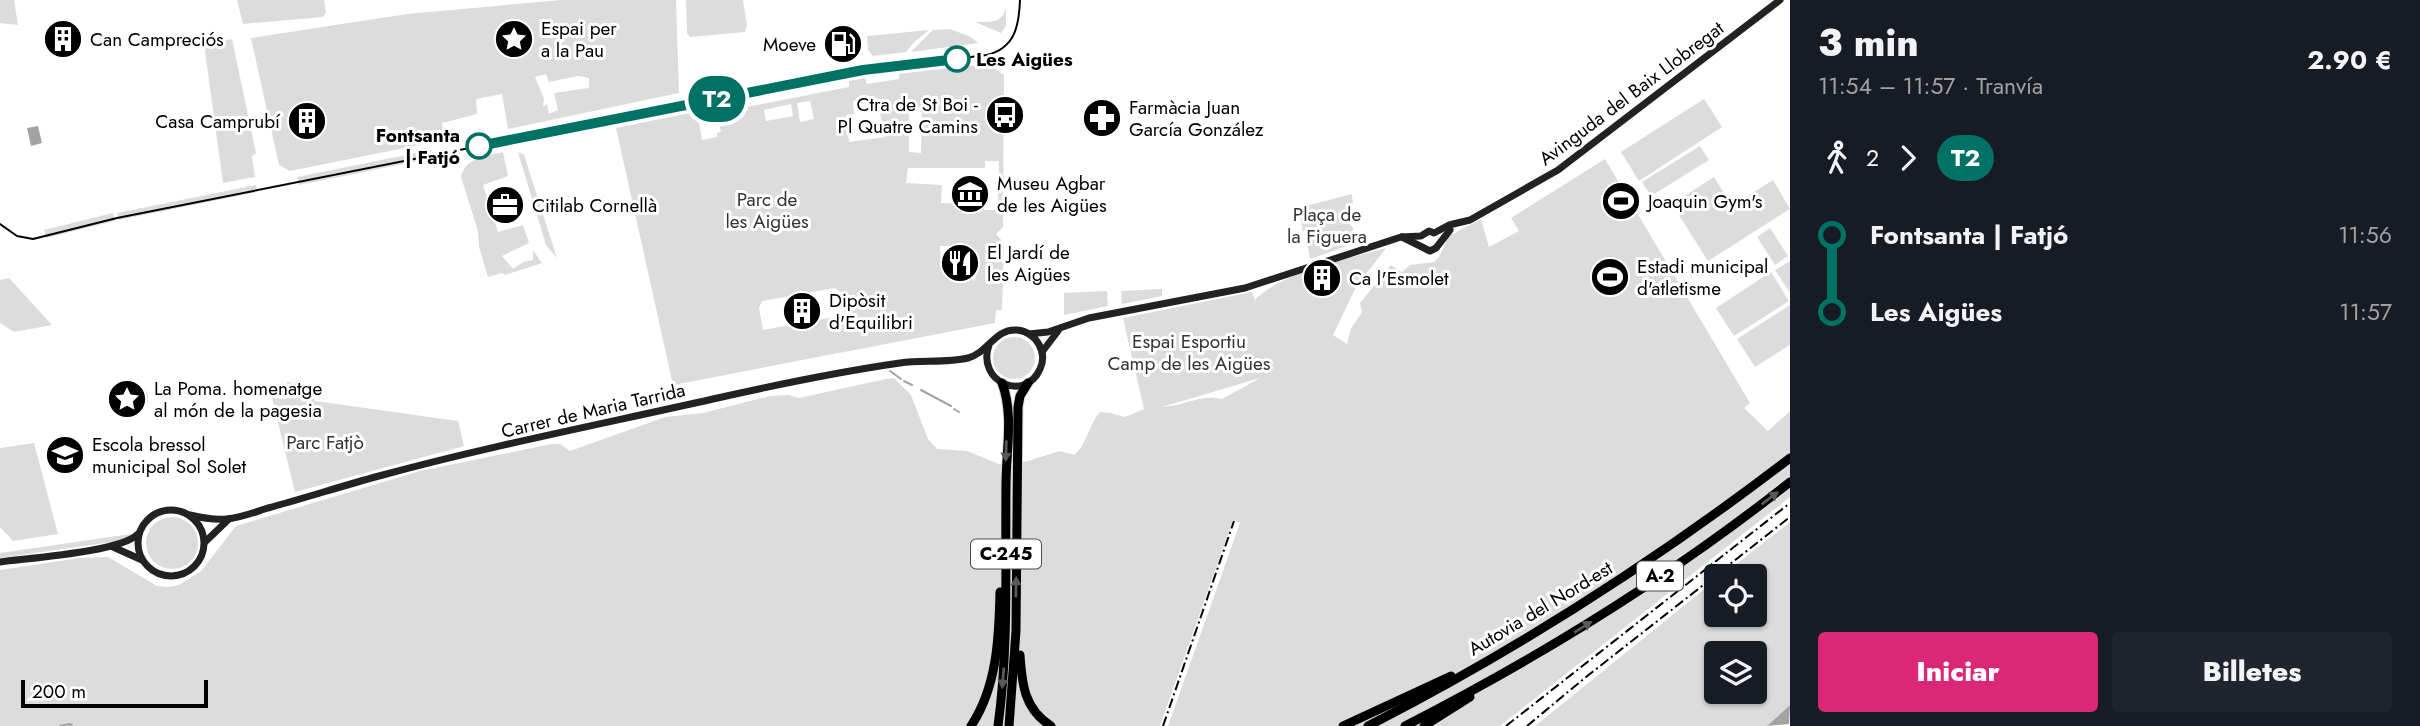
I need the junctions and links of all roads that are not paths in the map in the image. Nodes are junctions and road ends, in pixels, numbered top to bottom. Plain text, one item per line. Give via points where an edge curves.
1 (1780, 0) edge
2 (1458, 224) junction
3 (1434, 233) junction
4 (1421, 236) junction
5 (1401, 237) junction
6 (1439, 242) junction
7 (1421, 246) junction
8 (1061, 328) junction
9 (1028, 334) junction
10 (989, 345) junction
11 (1042, 352) junction
12 (969, 357) junction
13 (988, 366) junction
14 (1002, 383) junction
15 (1028, 383) junction
16 (1790, 458) edge
17 (1790, 482) edge
18 (190, 515) junction
19 (229, 519) junction
20 (1006, 520) junction
21 (139, 533) junction
22 (205, 542) junction
23 (112, 547) junction
24 (142, 560) junction
25 (0, 562) edge
26 (1016, 631) junction
27 (1516, 645) junction
28 (1525, 663) junction
29 (971, 726) edge
30 (998, 726) edge
31 (1009, 726) edge
32 (1051, 726) edge
33 (1343, 726) edge
34 (1368, 726) edge
35 (1405, 726) edge
36 (1424, 726) edge

1 - 2 main road, Avinguda del Baix Llobregat via 1558,170
2 - 3 main road, Avinguda del Baix Llobregat
2 - 6 main road, Avinguda del Baix Llobregat
3 - 4 main road
3 - 6 main road
4 - 5 main road
4 - 7 main road
5 - 7 main road
5 - 8 main road via 1245,288 1089,318
6 - 7 main road via 1431,251
8 - 9 main road
8 - 11 main road
9 - 10 main road via 1007,331
9 - 11 main road
10 - 12 main road
10 - 13 main road
11 - 15 main road via 1040,369
12 - 13 main road
12 - 19 main road, Carrer de Maria Tarrida via 858,369 751,390 380,476
13 - 14 main road
14 - 15 main road
14 -> 20 highway, C-245 via 1009,406
26 -> 15 highway, C-245 via 1017,416
16 - 27 highway, Autovia del Nord-est / A-2 via 1642,566
28 -> 17 highway, Autovia del Nord-est / A-2 via 1707,545
18 - 19 main road, Carrer de Maria Tarrida
18 - 21 main road via 160,511
18 - 22 main road via 201,527
19 - 22 main road, Carrer de Maria Tarrida
20 - 29 highway via 992,677 986,700
20 -> 30 highway, C-245 via 1005,651
21 - 23 main road
21 - 24 main road
22 - 24 main road via 197,564 181,575 158,574
23 - 24 main road
23 - 25 main road
26 - 31 highway, C-245
26 - 32 highway via 1023,689 1032,709
27 - 33 highway
27 - 34 highway, Autovia del Nord-est / A-2
28 - 35 highway, Autovia del Nord-est / A-2
28 - 36 highway

